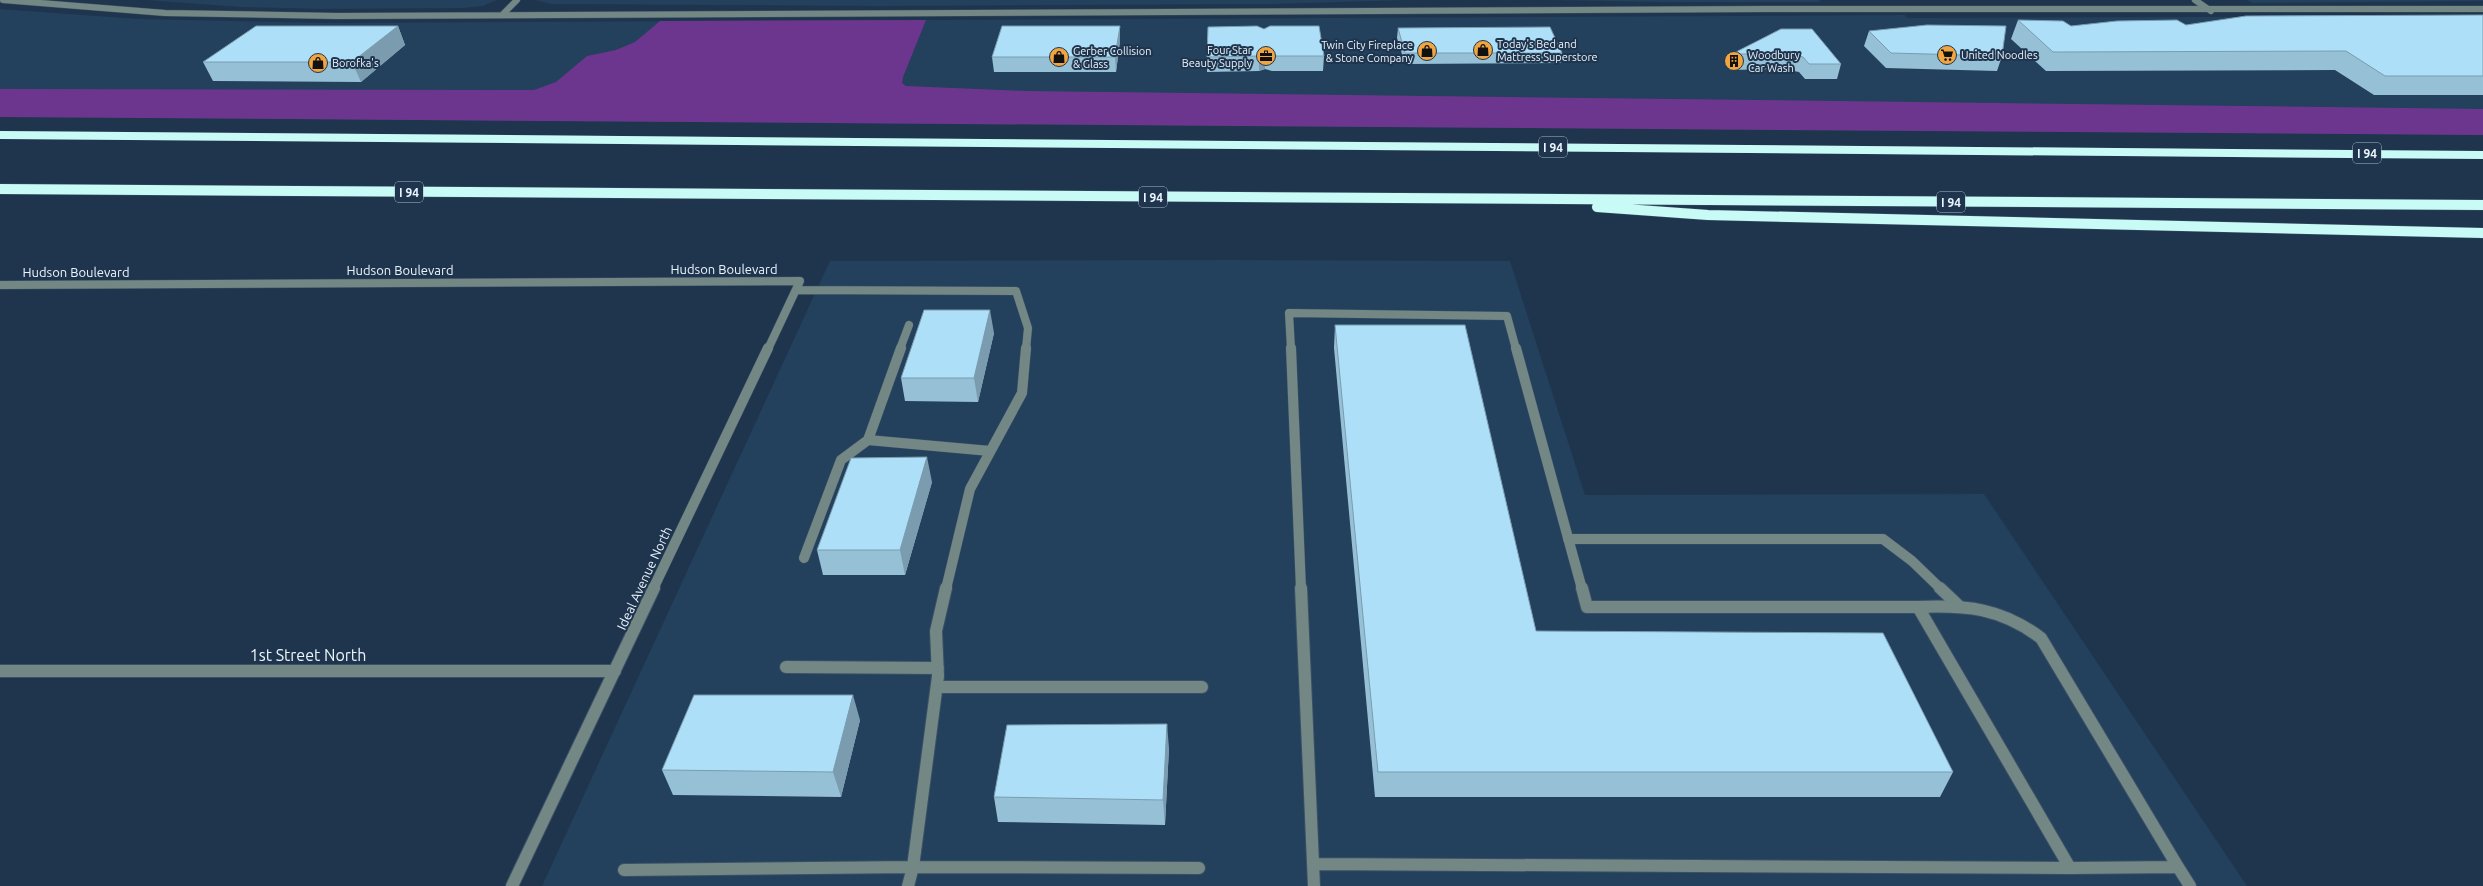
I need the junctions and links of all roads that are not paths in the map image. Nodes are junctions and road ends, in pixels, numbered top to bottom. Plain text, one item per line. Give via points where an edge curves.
1 (3, 0) edge
2 (517, 0) edge
3 (2195, 0) edge
4 (2483, 9) edge
5 (2211, 11) junction
6 (502, 15) junction
7 (0, 126) edge
8 (0, 135) edge
9 (291, 135) junction
10 (2483, 148) edge
11 (2250, 152) junction
12 (2483, 155) edge
13 (0, 189) edge
14 (1488, 199) junction
15 (2483, 205) edge
16 (2483, 233) edge
17 (0, 285) edge
18 (798, 286) junction
19 (909, 325) dead end
20 (868, 440) junction
21 (990, 451) junction
22 (1568, 539) junction
23 (804, 558) dead end
24 (1959, 606) junction
25 (1918, 607) junction
26 (786, 667) dead end
27 (938, 668) junction
28 (0, 671) edge
29 (615, 671) junction
30 (937, 687) junction
31 (1202, 687) dead end
32 (1313, 864) junction
33 (913, 867) junction
34 (2178, 867) junction
35 (1199, 868) dead end
36 (2070, 868) junction
37 (624, 870) dead end
38 (512, 886) edge
39 (908, 886) edge
40 (1314, 886) edge
41 (2190, 886) edge

1 - 6 street via 103,9 219,14
2 - 6 street
3 - 5 street
4 - 5 street
5 - 6 street via 1758,9
7 - 9 highway
8 - 9 highway, I 94
9 - 11 highway, I 94
10 - 11 highway
11 - 12 highway, I 94
13 - 14 highway, I 94
14 - 15 highway, I 94
14 - 16 highway via 1708,215
17 - 18 street, Hudson Boulevard
18 - 21 street, Hudson Boulevard via 1016,291 1028,328 1022,393
18 - 29 street, Ideal Avenue North
19 - 20 street
20 - 21 street
20 - 23 street via 841,460
21 - 27 street via 970,490 936,631
22 - 24 street via 1883,539 1912,561
22 - 25 street via 1587,607
22 - 32 street via 1507,316 1288,313
24 - 25 street
24 - 34 street via 1994,611 2024,624 2041,638
25 - 36 street
26 - 27 street
27 - 30 street
28 - 29 street, 1st Street North
29 - 38 street, Ideal Avenue North
30 - 31 street
30 - 33 street
32 - 36 street
32 - 40 street
33 - 35 street
33 - 37 street
33 - 39 street
34 - 36 street
34 - 41 street

